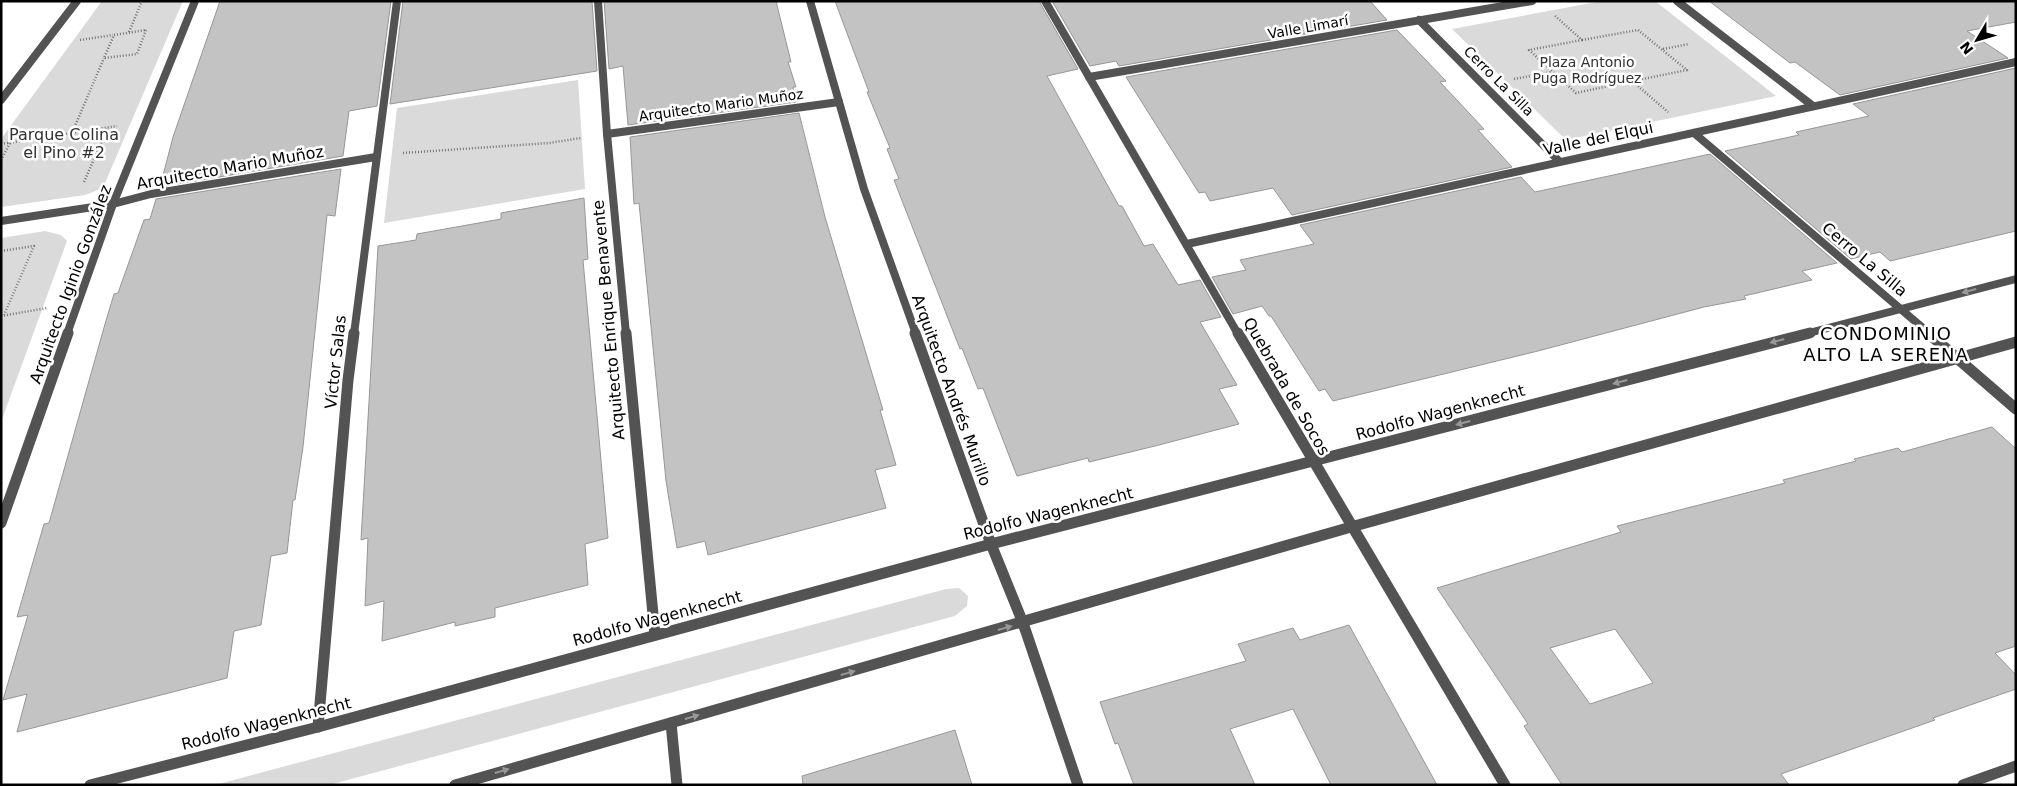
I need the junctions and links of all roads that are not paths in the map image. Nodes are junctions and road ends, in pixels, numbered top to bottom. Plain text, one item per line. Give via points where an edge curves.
1 (77, 1) edge
2 (195, 1) edge
3 (397, 1) edge
4 (598, 1) edge
5 (810, 1) edge
6 (1045, 1) edge
7 (1532, 1) edge
8 (1677, 1) edge
9 (1419, 20) junction
10 (2016, 62) edge
11 (1089, 76) junction
12 (1, 100) edge
13 (839, 102) junction
14 (1813, 106) junction
15 (1694, 133) junction
16 (607, 134) junction
17 (376, 158) junction
18 (1559, 161) junction
19 (113, 204) junction
20 (1, 221) edge
21 (1187, 244) junction
22 (2016, 279) edge
23 (1901, 309) junction
24 (2016, 342) edge
25 (1957, 358) junction
26 (2016, 409) edge
27 (1313, 462) junction
28 (1, 523) edge
29 (1351, 527) junction
30 (991, 544) junction
31 (1022, 623) junction
32 (655, 635) junction
33 (671, 723) junction
34 (318, 727) junction
35 (2016, 766) edge
36 (90, 785) edge
37 (455, 785) edge
38 (678, 785) edge
39 (1078, 785) edge
40 (1505, 785) edge
41 (1963, 785) edge

1 - 12 street
2 - 19 street, Arquitecto Iginio González
3 - 17 street, Víctor Salas
4 - 16 street, Arquitecto Enrique Benavente
5 - 13 street, Arquitecto Andrés Murillo
6 - 11 street, Quebrada de Socos
7 - 9 street, Valle Limarí
8 - 14 street
9 - 11 street, Valle Limarí
9 - 18 street, Cerro La Silla
10 - 14 street, Valle del Elqui
11 - 21 street, Quebrada de Socos
13 - 16 street, Arquitecto Mario Muñoz
13 - 30 street, Arquitecto Andrés Murillo via 864,189
14 - 15 street, Valle del Elqui
15 - 18 street, Valle del Elqui
15 - 23 street, Cerro La Silla
16 - 32 street, Arquitecto Enrique Benavente
17 - 19 street, Arquitecto Mario Muñoz via 150,194
17 - 34 street, Víctor Salas via 348,380
18 - 21 street, Valle del Elqui
19 - 20 street, Arquitecto Mario Muñoz
19 - 28 street, Arquitecto Iginio González
21 - 27 street, Quebrada de Socos
22 -> 23 street, Rodolfo Wagenknecht
23 - 25 street, Cerro La Silla
23 -> 27 street, Rodolfo Wagenknecht
24 - 25 street
25 - 26 street, Cerro La Silla
25 - 29 street
27 - 29 street, Quebrada de Socos
27 - 30 street, Rodolfo Wagenknecht
29 - 31 street
29 - 40 street, Quebrada de Socos
30 - 31 street, Arquitecto Andrés Murillo
30 - 32 street, Rodolfo Wagenknecht
33 -> 31 street
31 - 39 street, Arquitecto Andrés Murillo
32 - 34 street, Rodolfo Wagenknecht
37 -> 33 street
33 - 38 street
34 - 36 street, Rodolfo Wagenknecht
35 - 41 street

